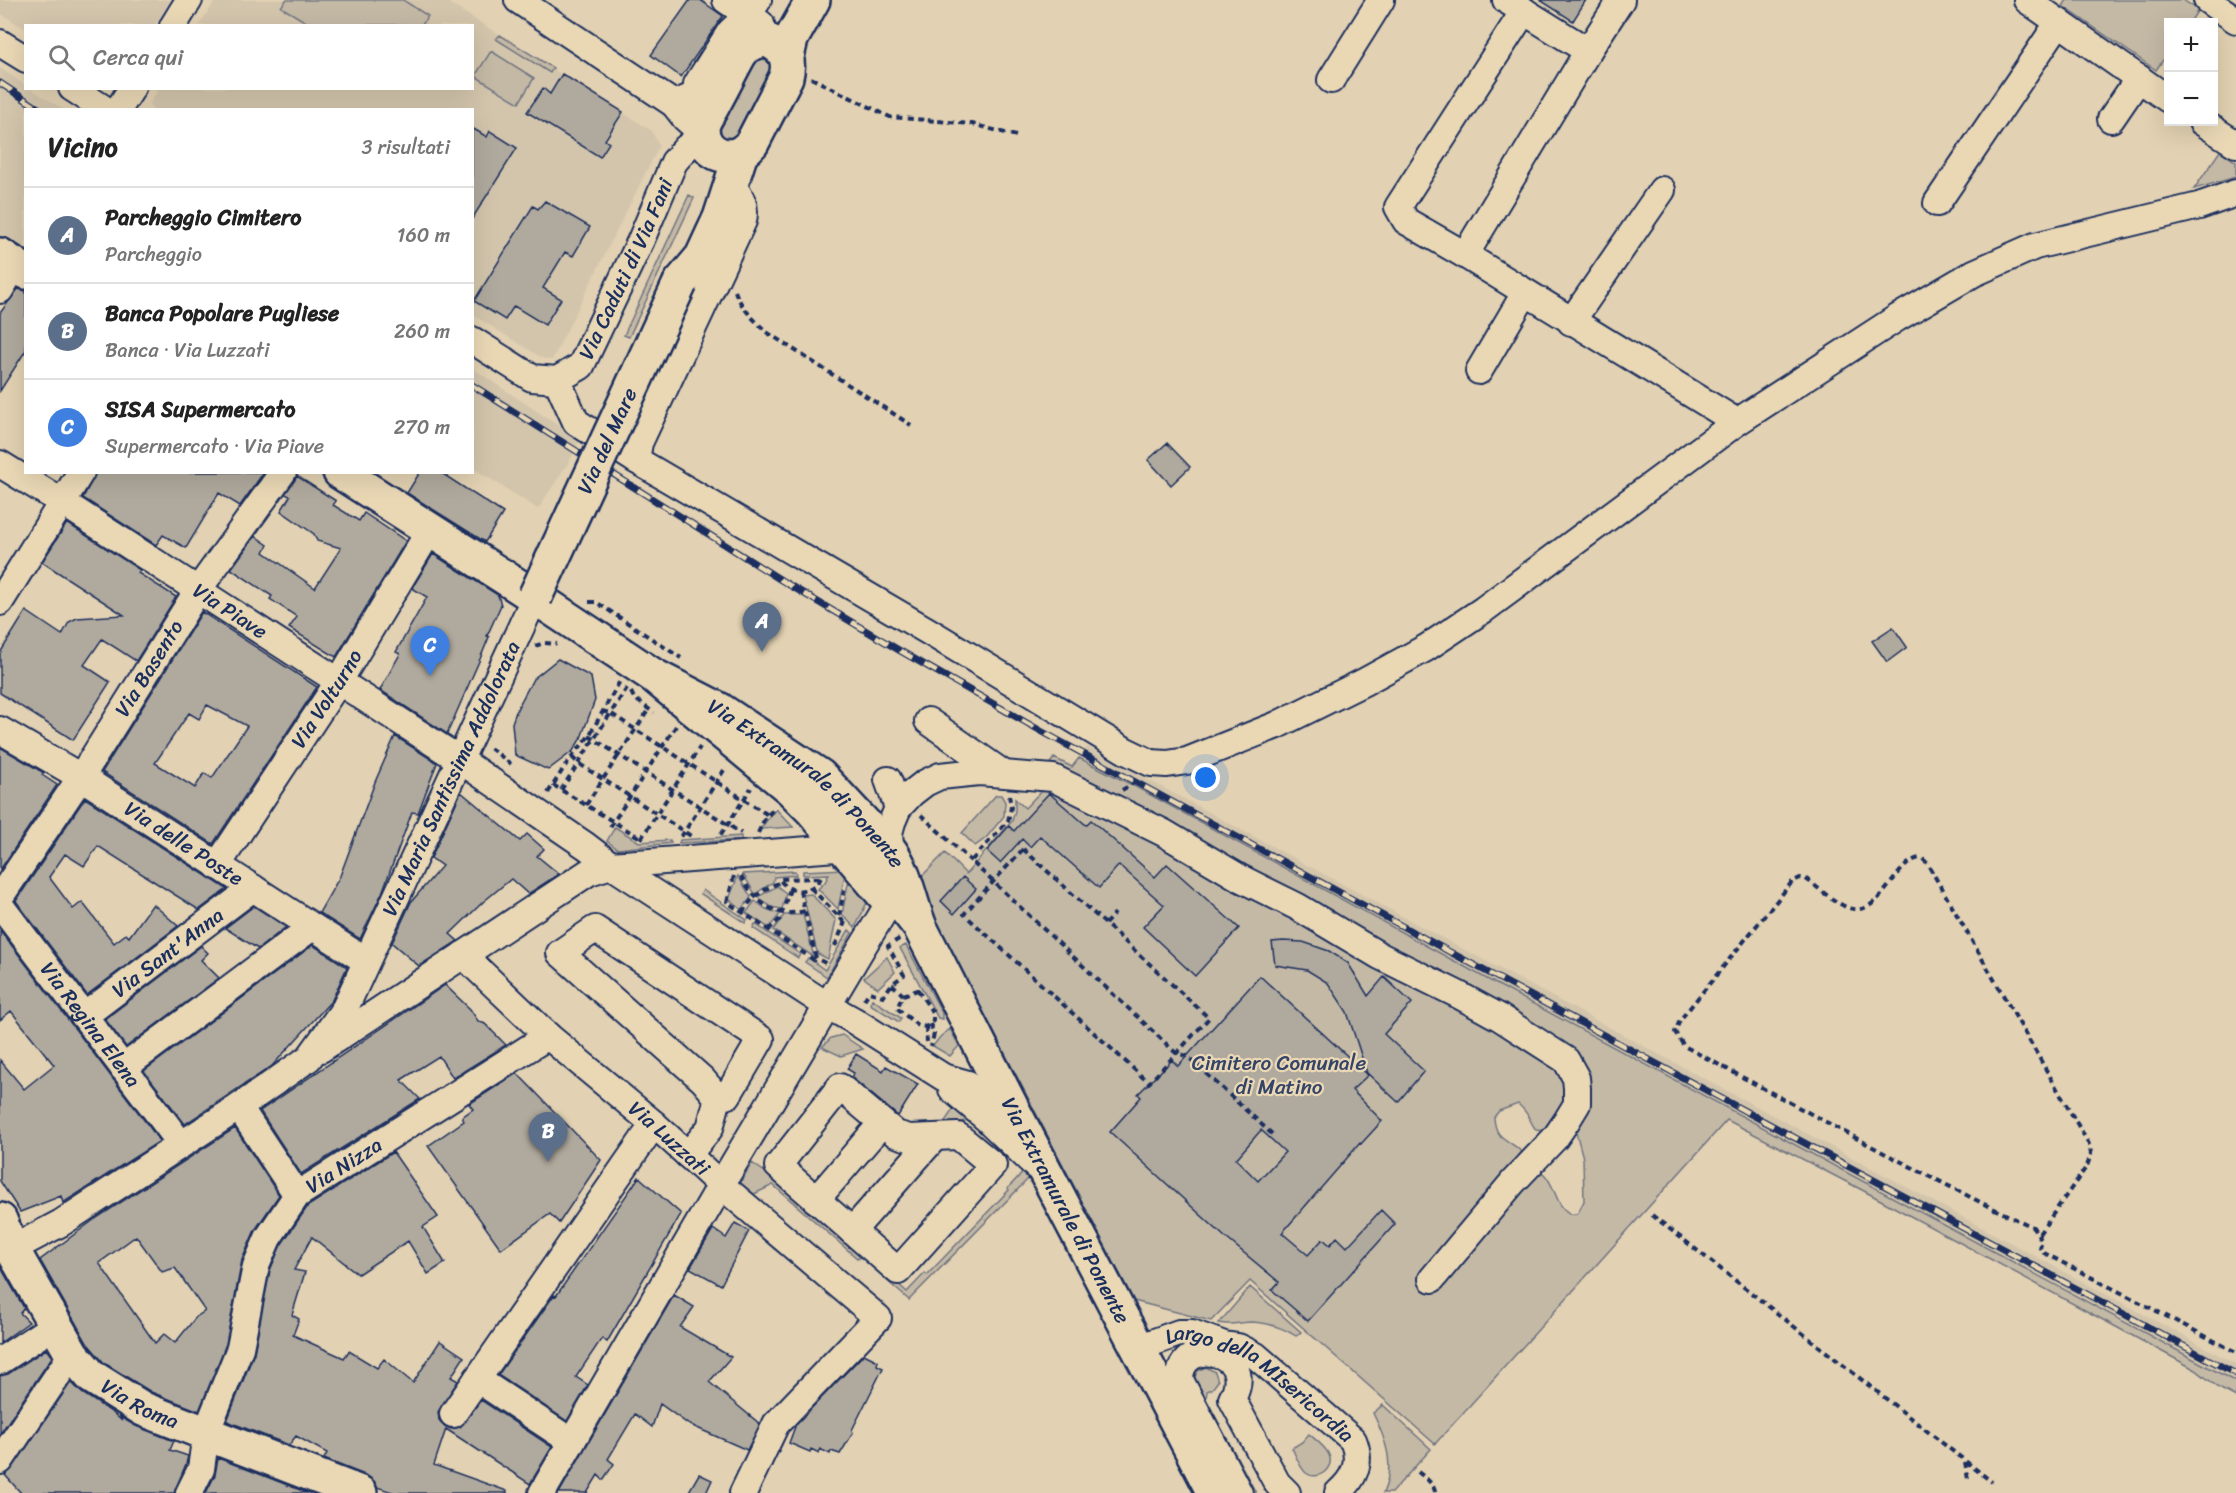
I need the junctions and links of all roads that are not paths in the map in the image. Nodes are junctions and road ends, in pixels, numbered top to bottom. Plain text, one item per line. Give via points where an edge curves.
1 (189, 0) edge
2 (518, 0) edge
3 (726, 0) edge
4 (793, 0) edge
5 (813, 0) edge
6 (1381, 0) edge
7 (1621, 0) edge
8 (2027, 0) edge
9 (2206, 0) edge
10 (1515, 6) edge
11 (2236, 20) edge
12 (2059, 22) junction
13 (174, 24) edge
14 (770, 35) edge
15 (0, 43) edge
16 (1588, 51) junction
17 (24, 58) edge
18 (2139, 78) junction
19 (1331, 80) dead end
20 (75, 90) edge
21 (131, 90) edge
22 (2164, 96) edge
23 (695, 100) junction
24 (102, 108) edge
25 (119, 108) edge
26 (2111, 119) dead end
27 (2208, 126) edge
28 (2236, 144) edge
29 (718, 146) junction
30 (732, 186) junction
31 (1662, 190) dead end
32 (2236, 193) edge
33 (1937, 203) dead end
34 (1465, 255) junction
35 (680, 283) junction
36 (1525, 293) junction
37 (1571, 322) junction
38 (474, 341) edge
39 (1479, 371) dead end
40 (557, 380) junction
41 (1737, 422) junction
42 (636, 460) junction
43 (0, 464) edge
44 (80, 474) edge
45 (282, 474) edge
46 (343, 474) edge
47 (62, 502) junction
48 (430, 530) junction
49 (198, 590) junction
50 (535, 597) junction
51 (0, 602) edge
52 (638, 675) junction
53 (339, 681) junction
54 (928, 721) dead end
55 (0, 730) edge
56 (460, 760) junction
57 (81, 777) junction
58 (888, 780) dead end
59 (1005, 783) junction
60 (902, 804) junction
61 (882, 834) junction
62 (842, 846) junction
63 (611, 865) junction
64 (218, 866) junction
65 (899, 885) junction
66 (252, 888) junction
67 (0, 897) edge
68 (0, 905) edge
69 (312, 927) junction
70 (463, 955) junction
71 (363, 967) junction
72 (393, 1003) junction
73 (828, 1006) junction
74 (84, 1016) junction
75 (548, 1036) junction
76 (309, 1058) junction
77 (123, 1068) junction
78 (718, 1098) junction
79 (239, 1107) junction
80 (1010, 1121) junction
81 (882, 1123) junction
82 (654, 1124) junction
83 (934, 1138) junction
84 (181, 1144) junction
85 (688, 1155) junction
86 (721, 1185) junction
87 (297, 1195) junction
88 (816, 1200) junction
89 (852, 1231) junction
90 (6, 1235) edge
91 (1432, 1278) dead end
92 (55, 1325) junction
93 (1138, 1348) junction
94 (1223, 1350) junction
95 (72, 1354) junction
96 (0, 1361) edge
97 (1270, 1370) junction
98 (477, 1379) junction
99 (1237, 1390) junction
100 (453, 1414) dead end
101 (206, 1433) junction
102 (572, 1442) junction
103 (0, 1461) edge
104 (189, 1493) edge
105 (360, 1493) edge
106 (542, 1493) edge
107 (743, 1493) edge
108 (1214, 1493) edge
109 (1239, 1493) edge
110 (1287, 1493) edge
111 (1338, 1493) edge

1 - 13 street
2 - 23 street
3 - 14 street
4 - 14 main road, Via del Mare
5 - 14 main road, Via del Mare via 791,39
6 - 19 street
7 - 16 street
8 - 12 street
9 - 11 street
10 - 16 street
10 - 34 street via 1398,207 1406,221
12 - 18 street
12 - 33 street
14 - 23 main road, Via del Mare via 746,46
14 - 29 main road, Via del Mare via 786,76 752,143
15 - 17 street
16 - 34 street
18 - 22 street
18 - 26 street
20 - 24 street
21 - 25 street
23 - 29 main road, Via del Mare via 703,125
27 - 28 street
29 - 30 main road, Via del Mare
29 - 35 main road, Via del Mare via 710,193 684,251
29 - 40 street, Via Caduti di Via Fani via 686,148 674,162 581,366
30 - 35 main road, Via del Mare via 702,257
30 - 42 street via 743,201 743,221 639,443
31 - 37 street
32 - 41 street via 2199,206 2035,246 1974,273
34 - 36 street
35 - 50 main road, Via del Mare, bridge
36 - 37 street
36 - 39 street
37 - 41 street
38 - 40 street, Via Caduti di Via Fani via 532,378
40 - 42 street via 576,422
41 - 42 street via 1484,610 1426,648 1277,724 1187,761 1167,764 1151,763 1126,751
43 - 47 street, Via Piave
44 - 47 street
45 - 49 street, Via Basento
46 - 48 main road, Via Extramurale di Ponente
47 - 49 street, Via Piave
47 - 51 street
48 - 50 main road, Via Extramurale di Ponente
48 - 53 street, Via Volturno
49 - 53 street, Via Piave
49 - 57 street, Via Basento
50 - 52 main road, Via Extramurale di Ponente
50 - 56 street, Via Maria Santissima Addolorata
52 - 61 main road, Via Extramurale di Ponente via 720,710 820,776
52 - 62 main road, Via Extramurale di Ponente via 711,725 791,789
53 - 56 street, Via Piave
53 - 64 street, Via Volturno
54 - 59 street
55 - 57 street, Via delle Poste
56 - 63 street, Via Piave
56 - 71 street, Via Maria Santissima Addolorata
57 - 64 street, Via delle Poste
57 - 67 street, Via Basento
58 - 60 street
59 - 60 street via 955,773 940,776 925,783
59 - 91 street via 1053,778 1106,804 1298,907 1380,956 1499,1017 1566,1060 1577,1088 1577,1104 1566,1122
60 - 61 street
61 - 62 street
61 - 65 main road, Via Extramurale di Ponente
62 - 63 street
62 - 65 main road, Via Extramurale di Ponente via 884,895
63 - 70 street via 589,872
63 - 73 street, Via Piave
64 - 66 street, Via delle Poste
65 - 73 street
65 - 80 main road, Via Extramurale di Ponente
66 - 69 street, Via delle Poste
66 - 74 street, Via Sant'Anna
68 - 74 street, Via Regina Elena
69 - 71 street, Via delle Poste
69 - 77 street
70 - 72 street
70 - 75 street, Via Luzzati
71 - 72 street, Via delle Poste via 372,990
71 - 76 street, Via Maria Santissima Addolorata via 345,1008
72 - 76 street
73 - 80 street, Via Piave via 944,1077 968,1084 991,1098
73 - 86 street
74 - 77 street, Via Regina Elena
75 - 82 street, Via Luzzati
75 - 87 street, Via Nizza
76 - 79 street
77 - 84 street, Via Regina Elena
78 - 78 street via 703,1080 560,953 595,929 761,1039 728,1095
78 - 85 street via 710,1128
79 - 84 street
79 - 87 street
80 - 93 main road, Via Extramurale di Ponente via 1050,1181
81 - 83 street via 909,1138
81 - 88 street
81 - 88 street via 840,1087 778,1166
82 - 85 street, Via Luzzati
82 - 98 street
83 - 89 street
83 - 89 street via 958,1136 993,1166 898,1271
84 - 90 street via 61,1223
85 - 86 street, Via Luzzati
86 - 102 street
86 - 107 street, Via Luzzati via 878,1318 776,1424
87 - 101 street, Via Nizza via 268,1238 256,1266 240,1348
88 - 89 street
90 - 92 main road, Via Roma
92 - 95 main road, Via Roma
92 - 96 street
93 - 94 street, Largo della MIsericordia via 1179,1333 1192,1333
93 - 108 main road, Via Extramurale di Ponente
94 - 97 street, Largo della MIsericordia via 1238,1347 1256,1356
94 - 99 street, Largo della MIsericordia via 1238,1374
94 - 109 street, Largo della MIsericordia via 1195,1355 1183,1367 1180,1380
95 - 101 main road, Via Roma via 92,1377 143,1409
95 - 103 street
97 - 99 street
97 - 111 street, Largo della MIsericordia via 1353,1440 1356,1467 1350,1482
98 - 100 street
98 - 102 street
99 - 110 street, Largo della MIsericordia via 1232,1399 1277,1483
101 - 104 street, Via Nizza via 201,1469
101 - 105 main road, Via Roma
102 - 106 street

